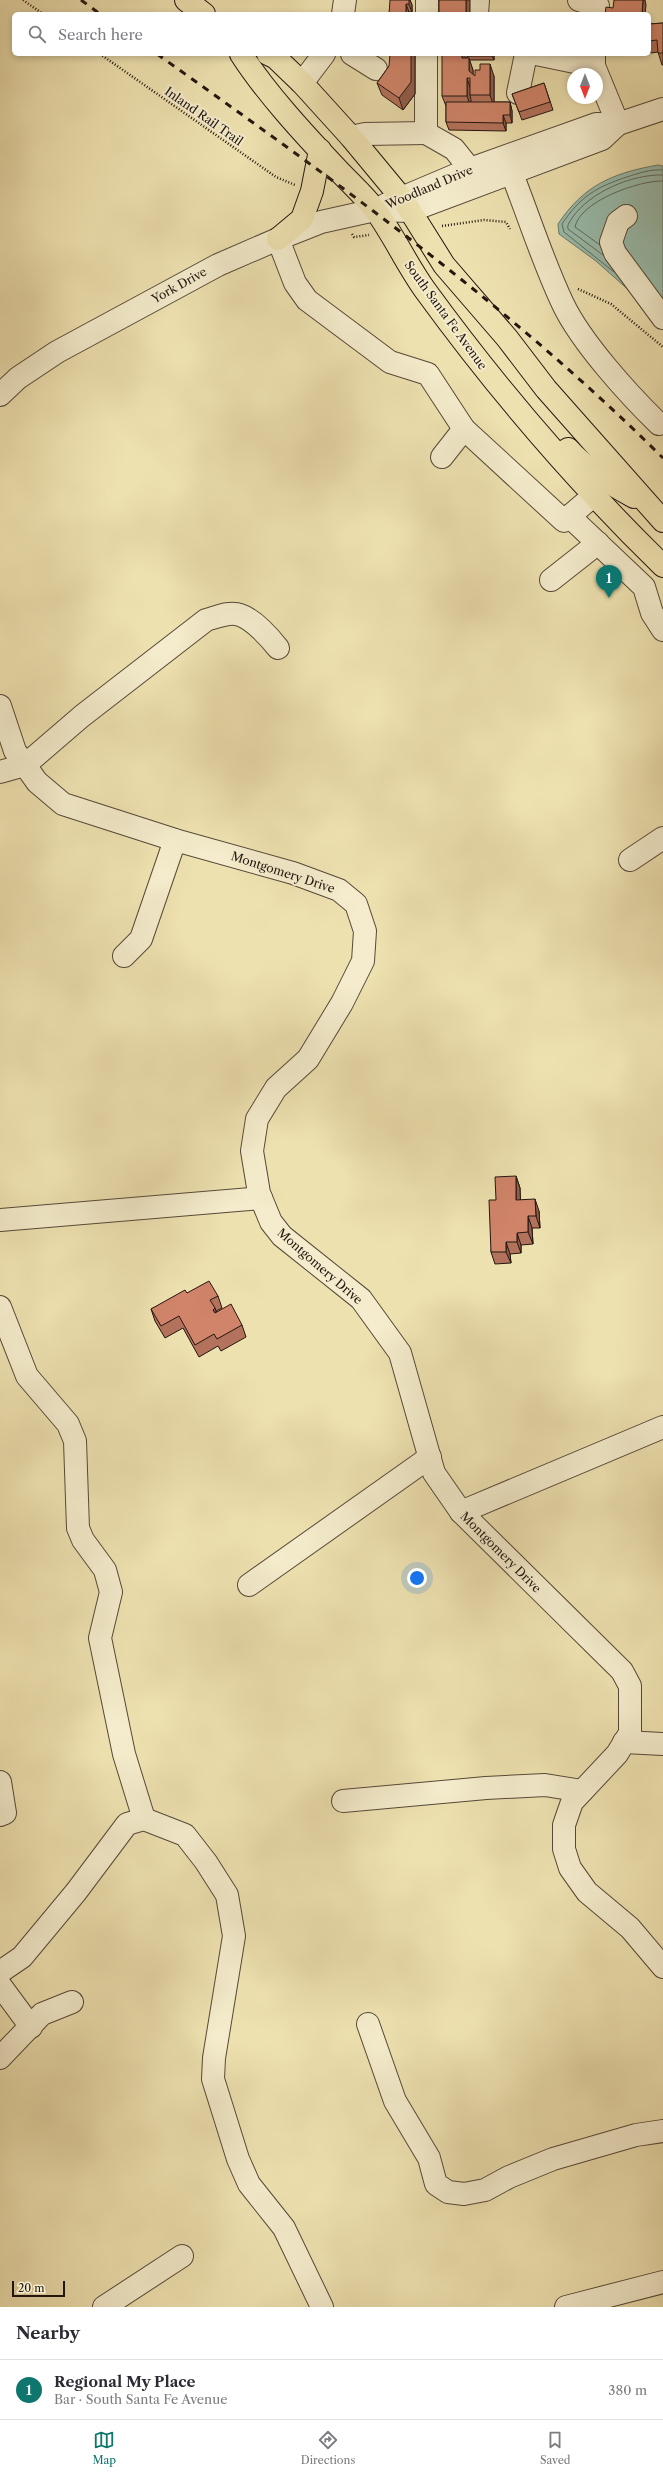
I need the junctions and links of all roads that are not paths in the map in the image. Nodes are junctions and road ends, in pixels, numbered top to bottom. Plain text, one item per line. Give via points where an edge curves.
1 (186, 0) edge
2 (345, 0) edge
3 (427, 0) edge
4 (478, 0) edge
5 (579, 0) edge
6 (201, 12) edge
7 (343, 12) edge
8 (427, 12) edge
9 (478, 12) edge
10 (597, 12) edge
11 (242, 56) edge
12 (272, 56) edge
13 (322, 56) edge
14 (355, 56) edge
15 (426, 56) edge
16 (526, 56) edge
17 (555, 56) edge
18 (594, 60) edge
19 (376, 69) dead end
20 (302, 83) junction
21 (518, 93) edge
22 (663, 109) edge
23 (618, 124) junction
24 (426, 133) junction
25 (351, 137) junction
26 (320, 150) junction
27 (470, 170) junction
28 (512, 174) junction
29 (405, 204) junction
30 (375, 210) junction
31 (626, 216) dead end
32 (278, 239) junction
33 (663, 318) edge
34 (0, 395) edge
35 (660, 424) dead end
36 (464, 429) junction
37 (442, 457) dead end
38 (593, 496) junction
39 (648, 504) junction
40 (569, 516) junction
41 (663, 521) edge
42 (598, 543) junction
43 (663, 566) edge
44 (551, 580) dead end
45 (663, 630) edge
46 (278, 648) dead end
47 (0, 706) edge
48 (25, 765) junction
49 (0, 772) edge
50 (663, 838) edge
51 (175, 840) junction
52 (630, 860) dead end
53 (124, 956) dead end
54 (261, 1198) junction
55 (0, 1220) edge
56 (0, 1308) edge
57 (663, 1427) edge
58 (430, 1457) junction
59 (461, 1512) junction
60 (249, 1585) dead end
61 (624, 1742) junction
62 (663, 1744) edge
63 (0, 1782) edge
64 (582, 1791) junction
65 (343, 1801) dead end
66 (0, 1815) edge
67 (144, 1819) junction
68 (663, 1967) edge
69 (0, 1972) edge
70 (0, 1985) edge
71 (72, 2002) dead end
72 (368, 2024) dead end
73 (31, 2027) junction
74 (0, 2058) edge
75 (663, 2131) edge
76 (182, 2256) dead end
77 (663, 2282) edge
78 (104, 2307) edge
79 (322, 2307) edge
80 (566, 2307) edge

1 - 6 main road
2 - 7 street
3 - 8 street
4 - 9 street
5 - 10 street via 598,6
11 - 26 main road, South Santa Fe Avenue via 252,71
12 - 20 main road
13 - 20 street
14 - 19 street
15 - 24 street
16 - 21 street
17 - 18 street
18 - 23 street
20 - 25 main road
22 - 23 street, Woodland Drive
23 - 27 street, Woodland Drive via 596,124
23 - 28 street, Woodland Drive via 602,139
24 - 25 street via 365,134
24 - 27 street via 454,149
25 - 29 main road
26 - 30 main road, South Santa Fe Avenue
26 - 32 main road via 312,192 302,219
27 - 29 street, Woodland Drive
28 - 29 street, Woodland Drive
28 - 35 street via 564,304 589,343 640,406
29 - 30 street, Woodland Drive
29 - 39 main road via 444,265 508,338 546,389
30 - 32 street, York Drive via 321,222
30 - 38 main road, South Santa Fe Avenue via 425,289 485,368 551,450
30 - 39 main road via 528,403 579,461 605,481
31 - 33 street via 618,222 611,242 615,252
32 - 34 street, York Drive via 218,265 57,352 18,378
32 - 36 street via 295,283 307,300 390,362 428,374
36 - 37 street
36 - 40 street via 564,521
38 - 40 street
38 - 43 main road, South Santa Fe Avenue
39 - 41 main road
40 - 42 street
42 - 44 street
42 - 45 street via 644,587 652,613
46 - 48 street via 266,634 240,615 226,614 206,620 82,716
47 - 48 street, Montgomery Drive via 14,751
48 - 49 street
48 - 51 street, Montgomery Drive via 37,782 63,804
50 - 52 street
51 - 53 street via 141,939
51 - 54 street, Montgomery Drive via 293,873 339,890 356,904 365,932 363,961 342,1003 308,1058 276,1088 257,1119 252,1151
54 - 55 street
54 - 58 street, Montgomery Drive via 271,1222 282,1236 361,1298 400,1353
56 - 67 street via 27,1376 68,1424 75,1441 78,1528 83,1540 105,1570 110,1592 100,1638 124,1754
57 - 59 street
58 - 59 street, Montgomery Drive via 434,1473
58 - 60 street
59 - 61 street, Montgomery Drive via 622,1671 630,1686 631,1728
61 - 62 street
61 - 64 street, Montgomery Drive via 617,1754
63 - 66 street via 5,1812
64 - 65 street via 545,1785
64 - 68 street, Montgomery Drive via 572,1802 564,1825 564,1849 570,1868 587,1892 630,1928
67 - 69 street via 127,1824 22,1958
67 - 79 street via 185,1835 227,1895 234,1936 214,2058 213,2079 238,2159 249,2184 284,2228
70 - 73 street
71 - 73 street via 42,2014
72 - 75 street via 395,2101 428,2158 436,2184 448,2192 464,2194 485,2190 553,2159 636,2135
73 - 74 street
76 - 78 street
77 - 80 street

